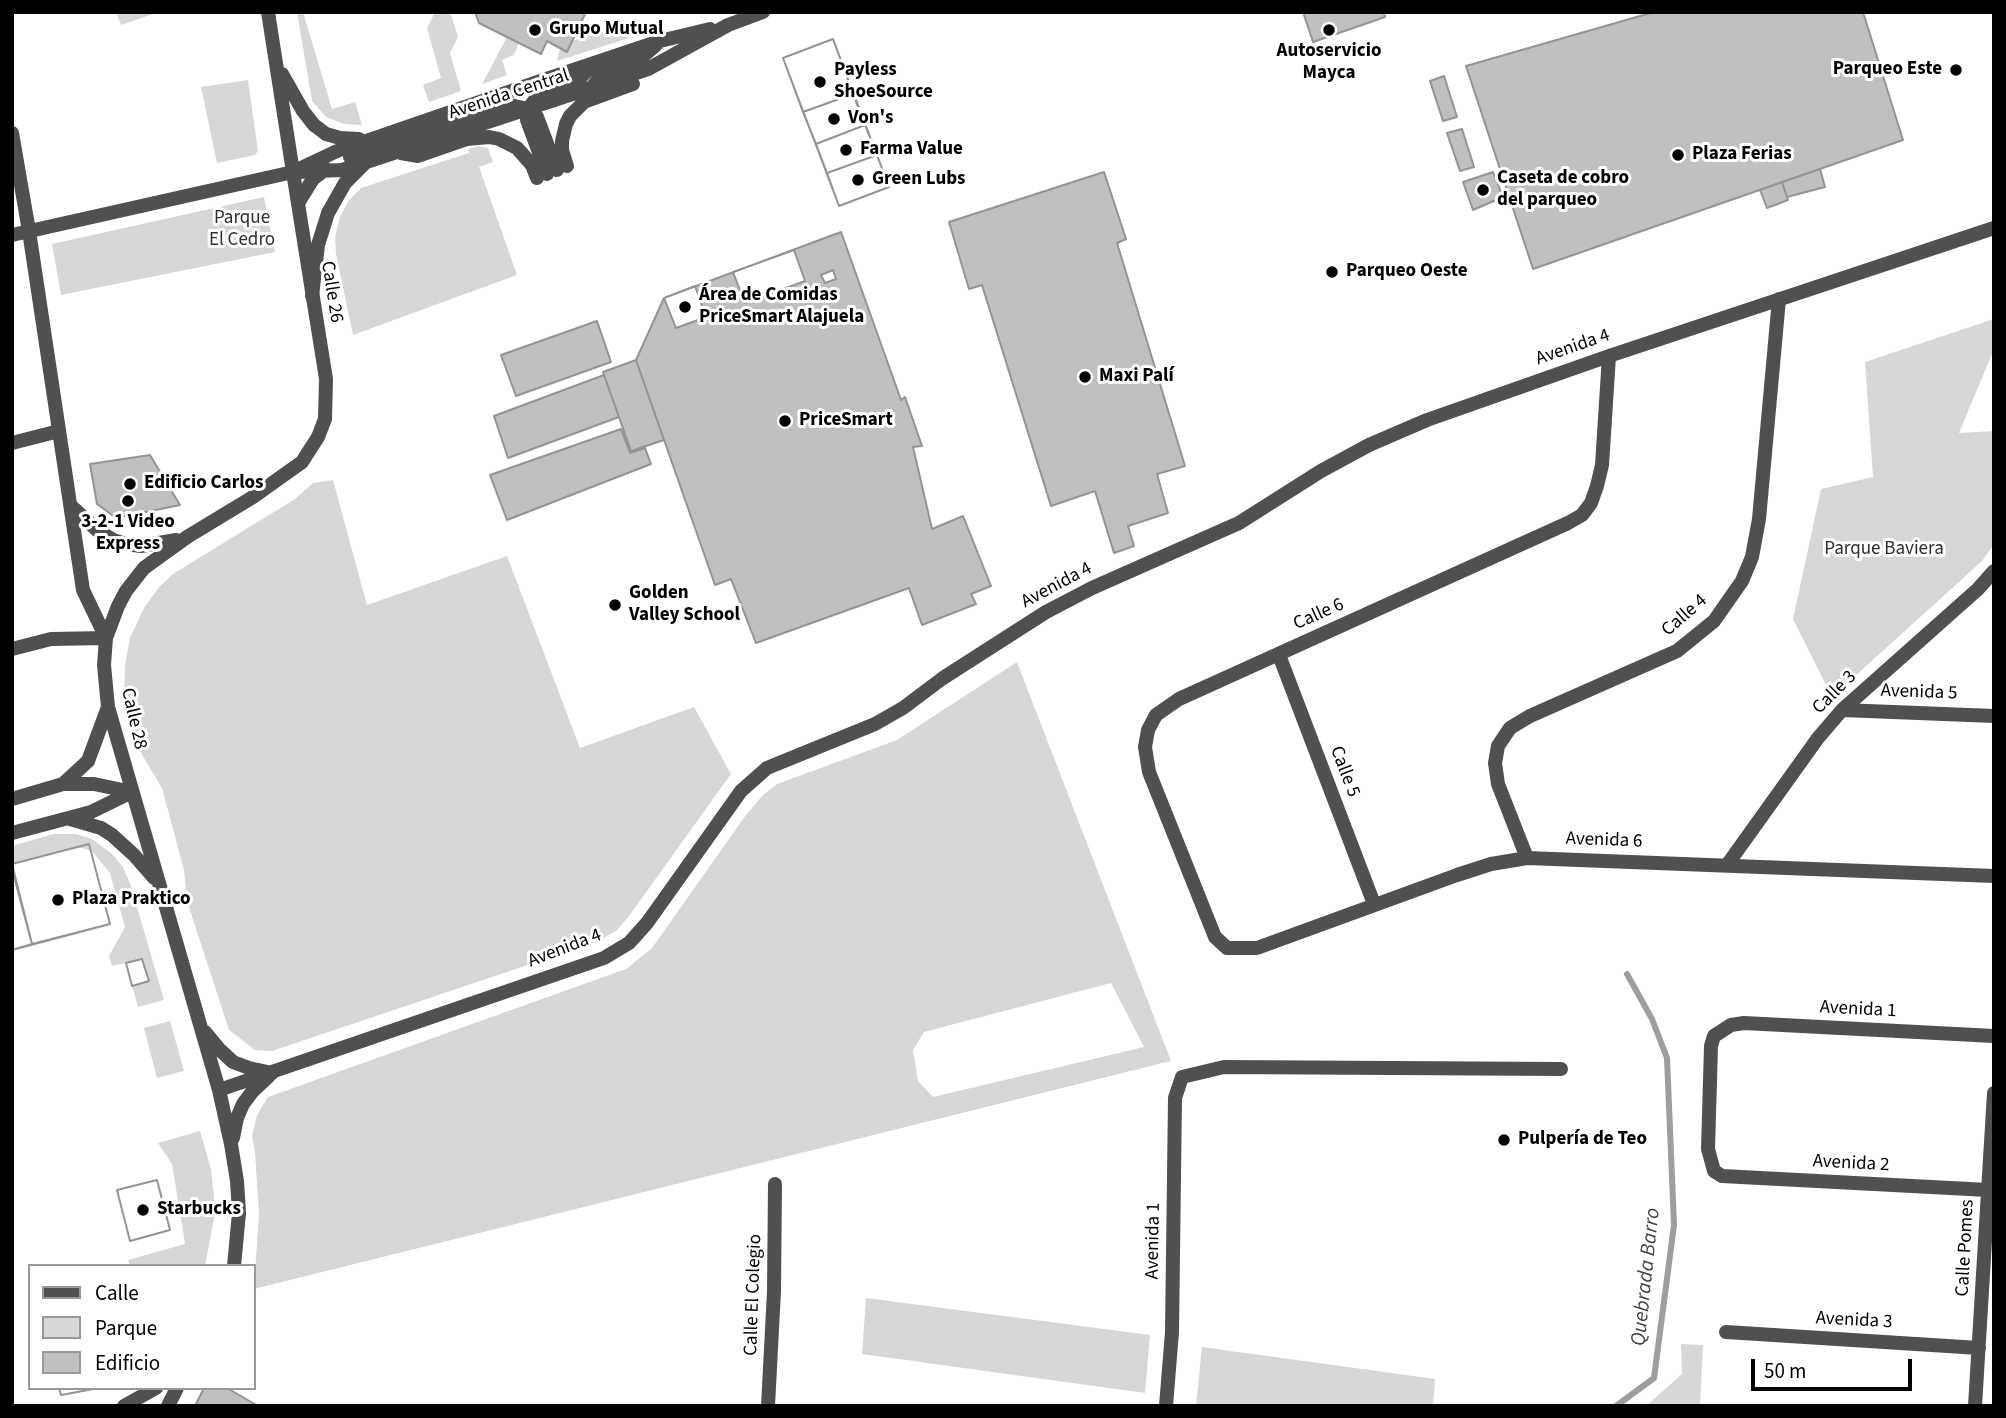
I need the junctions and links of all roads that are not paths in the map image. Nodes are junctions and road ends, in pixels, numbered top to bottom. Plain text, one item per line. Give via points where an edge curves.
1 (268, 12) edge
2 (763, 12) edge
3 (728, 25) junction
4 (660, 41) junction
5 (689, 47) junction
6 (597, 62) junction
7 (278, 67) junction
8 (592, 88) junction
9 (528, 109) junction
10 (12, 133) edge
11 (388, 133) junction
12 (397, 152) junction
13 (365, 163) junction
14 (323, 171) junction
15 (293, 172) junction
16 (552, 172) junction
17 (298, 203) junction
18 (1994, 228) edge
19 (29, 231) junction
20 (12, 235) edge
21 (312, 296) junction
22 (1779, 299) junction
23 (1609, 356) junction
24 (59, 431) junction
25 (12, 443) edge
26 (71, 506) junction
27 (187, 537) junction
28 (1994, 571) edge
29 (106, 639) junction
30 (12, 649) edge
31 (1279, 655) junction
32 (108, 707) junction
33 (1842, 710) junction
34 (1994, 716) edge
35 (63, 784) junction
36 (132, 792) junction
37 (12, 799) edge
38 (69, 819) junction
39 (12, 833) edge
40 (1527, 858) junction
41 (1727, 865) junction
42 (1994, 876) edge
43 (157, 881) junction
44 (1374, 904) junction
45 (1227, 948) joint
46 (199, 1026) junction
47 (1994, 1036) edge
48 (1560, 1069) dead end
49 (273, 1073) junction
50 (219, 1090) junction
51 (1994, 1093) edge
52 (231, 1144) junction
53 (1714, 1171) joint
54 (775, 1185) dead end
55 (1988, 1190) junction
56 (234, 1264) edge
57 (1726, 1332) dead end
58 (1979, 1348) junction
59 (152, 1390) edge
60 (176, 1390) edge
61 (124, 1406) edge
62 (168, 1406) edge
63 (768, 1406) edge
64 (1166, 1406) edge
65 (1975, 1406) edge

1 - 7 street, Calle 26
2 - 3 street, Avenida Central
3 - 4 street, Avenida Central
3 - 5 street, Avenida Central
4 - 6 street, Avenida Central
4 - 8 street via 641,58 606,70
5 - 8 street, Avenida Central via 648,69
5 - 16 street via 645,79 577,107 566,124
6 - 9 street via 580,78 541,92
6 - 11 street, Avenida Central
7 - 11 street via 303,111 326,134 359,139
7 - 15 street, Calle 26
8 - 9 street, Avenida Central
9 - 12 street, Avenida Central
9 - 14 street via 506,104 341,160
9 - 16 street via 537,117
10 - 19 street, Calle 28
11 - 15 street, Avenida Central
12 - 13 street, Avenida Central
12 - 16 street via 418,156 467,139 489,137 517,148 532,165
13 - 14 street, Avenida Central
13 - 21 street via 345,183 328,214 318,245
14 - 15 street, Avenida Central
14 - 17 street
15 - 17 street, Calle 26
15 - 19 street, Avenida Central
17 - 21 street, Calle 26
18 - 22 street, Avenida 4
19 - 20 street, Avenida Central
19 - 24 street, Calle 28
21 - 27 street, Calle 26 via 326,379 325,419 312,450 253,497
22 - 23 street, Avenida 4
22 - 40 street, Calle 4 via 1759,519 1742,580 1714,621 1677,651 1510,728 1498,746 1495,763 1498,784
23 - 31 street, Calle 6 via 1602,465 1591,503 1582,514
23 - 49 street, Avenida 4 via 1369,445 1239,523 1046,612 874,724 767,768 741,791 647,923 629,943 604,958
24 - 25 street
24 - 26 street, Calle 28
26 - 27 street via 97,530 125,544 141,546
26 - 29 street, Calle 28 via 83,590
27 - 29 street via 134,579
28 - 33 street, Calle 3
29 - 30 street via 51,639
29 - 32 street, Calle 28
31 - 44 street, Calle 5
31 - 45 street, Calle 6 via 1179,699 1156,715 1145,747 1149,772 1207,918 1215,937
32 - 35 street via 88,761
32 - 36 street, Calle 28
33 - 34 street, Avenida 5
33 - 41 street, Calle 3
35 - 36 street via 94,784
35 - 37 street
36 - 38 street
36 - 43 street, Calle 28
38 - 39 street
38 - 43 street via 112,835
40 - 41 street, Avenida 6
40 - 44 street, Avenida 6 via 1480,868
41 - 42 street, Avenida 6
43 - 46 street, Calle 28
44 - 45 street, Avenida 6 via 1257,947
46 - 49 street via 233,1062
46 - 50 street, Calle 28
47 - 53 street, Avenida 1 via 1731,1025 1714,1036 1711,1046 1708,1150
48 - 64 street, Avenida 1 via 1224,1067 1182,1077 1175,1098 1172,1332
49 - 50 street, Avenida 4
49 - 52 street via 243,1104
50 - 52 street, Calle 28
51 - 55 street, Calle Pomes
52 - 56 street, Calle 28 via 239,1213
53 - 55 street, Avenida 2 via 1739,1178
54 - 63 street, Calle El Colegio
55 - 58 street, Calle Pomes
57 - 58 street, Avenida 3
58 - 65 street, Calle Pomes
59 - 61 street
60 - 62 street

